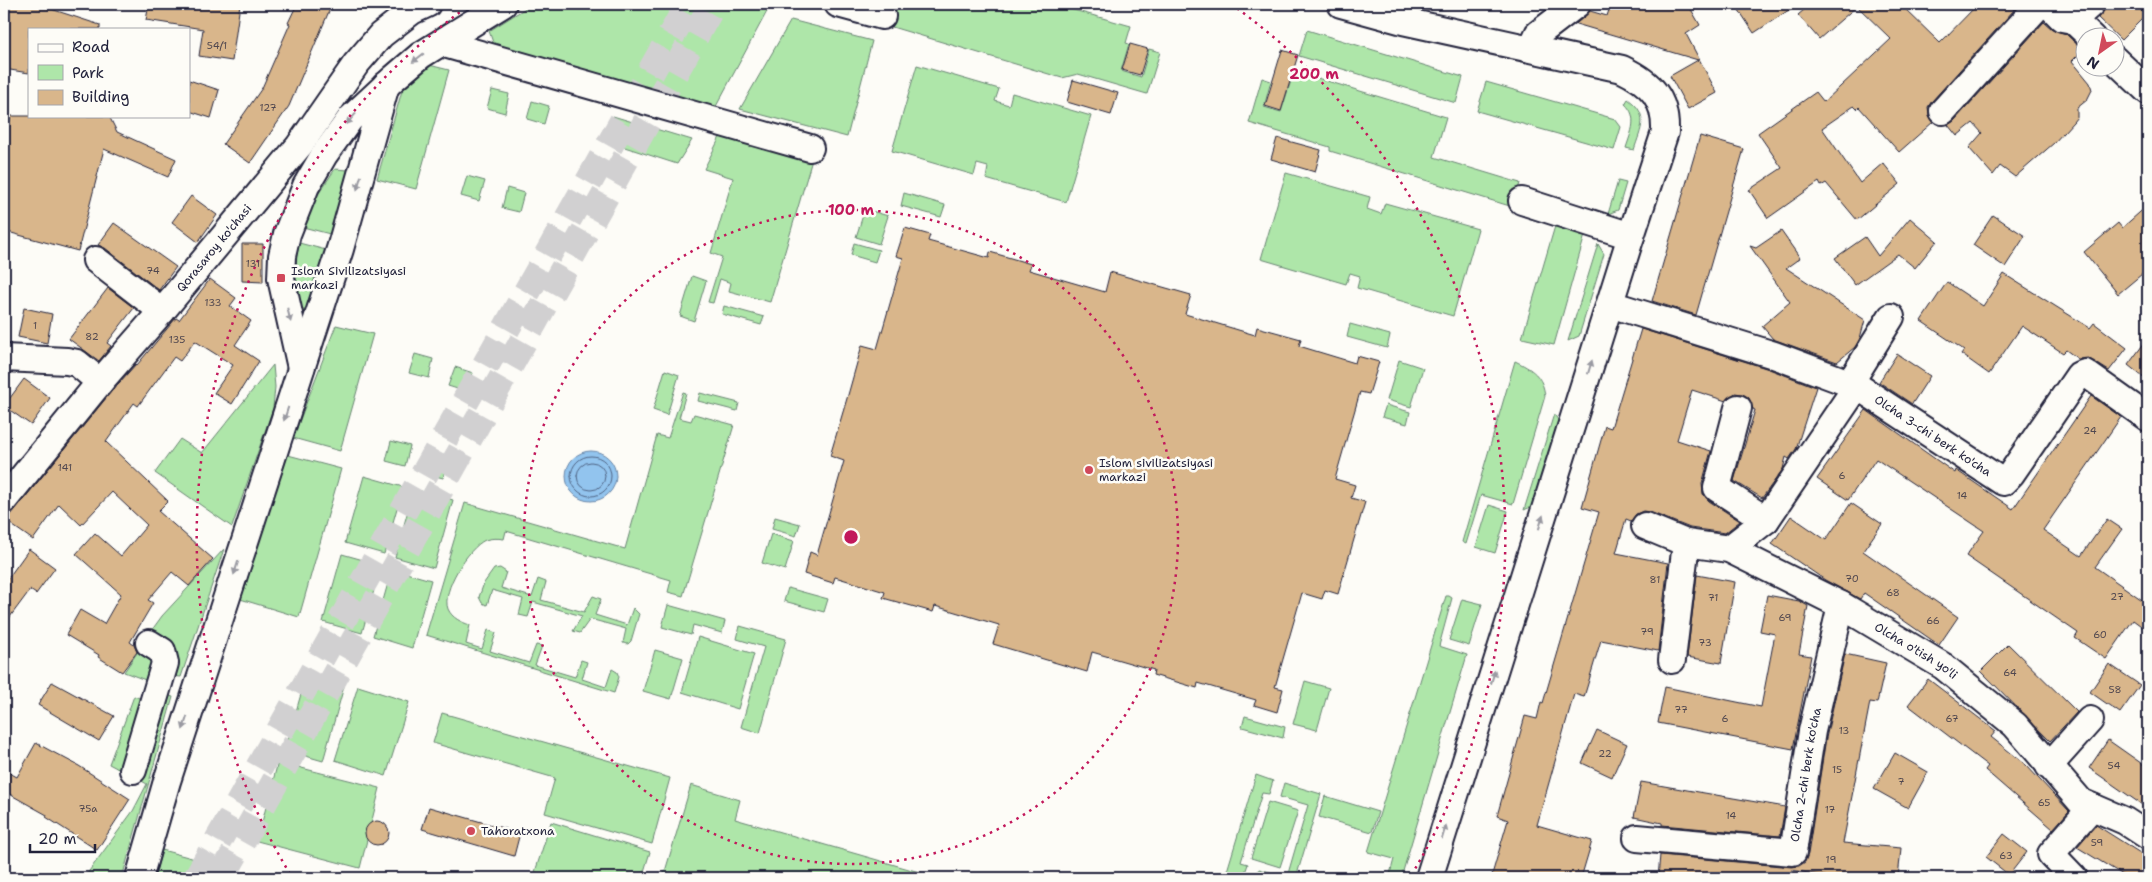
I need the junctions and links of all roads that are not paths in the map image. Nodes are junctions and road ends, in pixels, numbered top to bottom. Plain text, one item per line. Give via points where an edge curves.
1 (426, 4) edge
2 (503, 4) edge
3 (838, 4) edge
4 (1341, 4) edge
5 (1577, 4) edge
6 (2039, 5) edge
7 (2082, 12) edge
8 (1405, 13) edge
9 (882, 16) dead end
10 (2088, 28) edge
11 (441, 43) junction
12 (1531, 49) junction
13 (2124, 69) edge
14 (386, 86) junction
15 (2148, 92) edge
16 (1943, 111) dead end
17 (810, 148) dead end
18 (1522, 202) dead end
19 (1631, 236) junction
20 (96, 260) dead end
21 (1610, 304) junction
22 (162, 311) junction
23 (1891, 317) dead end
24 (4, 358) edge
25 (302, 368) junction
26 (100, 382) junction
27 (1853, 384) junction
28 (1738, 408) dead end
29 (2148, 418) edge
30 (4, 500) edge
31 (1766, 520) junction
32 (1645, 526) dead end
33 (1686, 543) junction
34 (1729, 549) junction
35 (1840, 605) junction
36 (149, 643) dead end
37 (1672, 660) dead end
38 (159, 684) junction
39 (195, 692) junction
40 (2090, 720) dead end
41 (2049, 766) junction
42 (133, 770) dead end
43 (2092, 807) junction
44 (2148, 836) edge
45 (1638, 838) dead end
46 (138, 878) edge
47 (1429, 878) edge
48 (2074, 878) edge

1 - 22 street, Qorasaroy ko'chasi via 381,35 356,64 299,146
2 - 11 street
3 - 9 street
4 - 8 street
5 - 12 street via 1538,34
6 - 7 street via 2062,18
6 - 16 street
7 - 10 street
8 - 12 street
11 -> 14 street via 421,55
11 - 17 street
12 - 19 street via 1622,68 1647,83 1657,95 1664,112 1665,132
13 - 15 street
14 -> 25 street
14 -> 25 street via 350,119 324,156 306,186 288,234 281,278
18 - 19 street
19 - 21 street
20 - 22 street
21 - 27 street via 1774,355
47 -> 21 street
22 - 26 street, Qorasaroy ko'chasi
23 - 27 street
24 - 26 street via 77,363
25 -> 39 street
26 - 30 street, Qorasaroy ko'chasi
27 - 29 street, Olcha 3-chi berk ko'cha via 2003,482 2080,375 2086,373
27 - 31 street
28 - 31 street via 1717,488
31 - 34 street
32 - 33 street, Olcha o'tish yo'li
33 - 34 street, Olcha o'tish yo'li
33 - 37 street
34 - 35 street, Olcha o'tish yo'li
35 - 41 street, Olcha o'tish yo'li via 1943,666 2015,724
35 - 45 street, Olcha 2-chi berk ko'cha via 1812,732 1793,852
36 - 38 street via 164,656
38 - 39 street
38 - 42 street
39 -> 46 street
40 - 41 street
41 - 43 street, Olcha o'tish yo'li via 2081,802
43 - 44 street, Olcha o'tish yo'li via 2125,821
43 - 48 street via 2051,854

